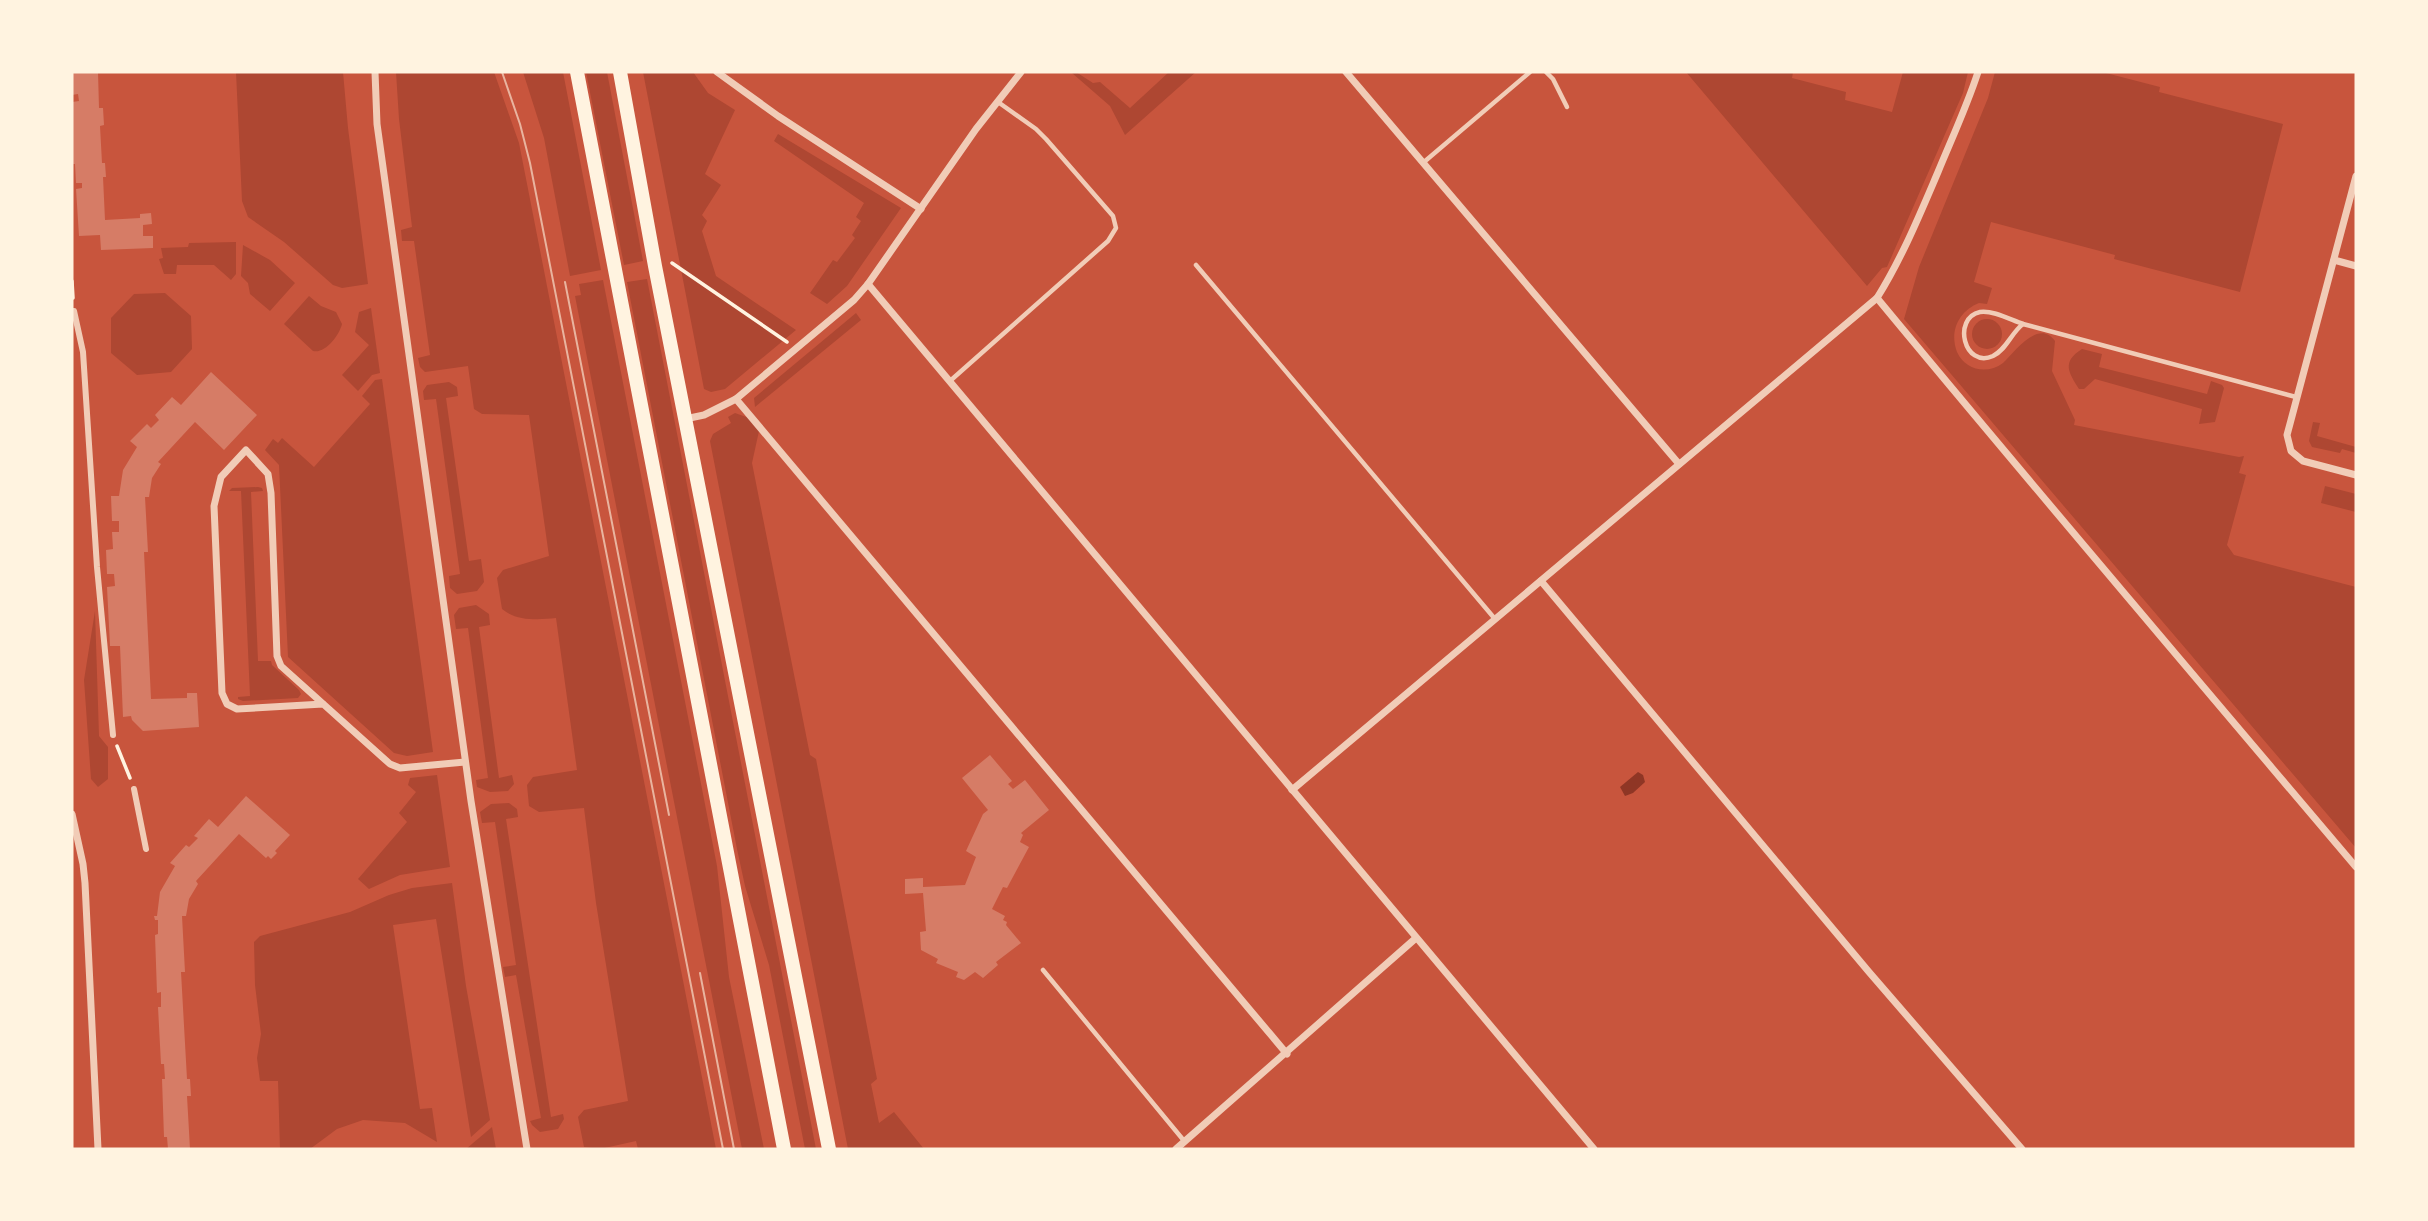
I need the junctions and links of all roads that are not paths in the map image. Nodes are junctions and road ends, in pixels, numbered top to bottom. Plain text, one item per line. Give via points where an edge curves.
1 (374, 72) edge
2 (577, 72) edge
3 (620, 72) edge
4 (717, 72) edge
5 (1021, 72) edge
6 (1346, 72) edge
7 (1530, 72) edge
8 (1546, 72) edge
9 (1979, 72) edge
10 (998, 102) junction
11 (1567, 107) dead end
12 (1424, 162) junction
13 (2356, 176) edge
14 (921, 209) junction
15 (2334, 260) junction
16 (1196, 265) dead end
17 (2356, 265) edge
18 (868, 284) junction
19 (1877, 298) junction
20 (74, 311) dead end
21 (2023, 324) junction
22 (950, 381) junction
23 (2296, 397) junction
24 (736, 399) junction
25 (685, 419) junction
26 (1679, 464) junction
27 (2356, 475) edge
28 (1541, 581) junction
29 (1495, 619) junction
30 (323, 704) junction
31 (113, 734) road end
32 (465, 762) junction
33 (134, 789) road end
34 (1292, 790) junction
35 (72, 814) edge
36 (146, 849) dead end
37 (2356, 867) edge
38 (1416, 939) junction
39 (1043, 970) dead end
40 (1287, 1054) junction
41 (1185, 1142) junction
42 (98, 1149) edge
43 (527, 1149) edge
44 (784, 1149) edge
45 (829, 1149) edge
46 (1176, 1149) edge
47 (1594, 1149) edge
48 (2022, 1149) edge

1 - 32 street via 377,124
2 - 44 main road
3 - 25 main road
4 - 14 street
5 - 10 street
6 - 12 street
7 - 12 lane
8 - 11 lane
9 - 19 street via 1928,195
10 - 14 street
10 - 22 lane via 1036,129 1114,216 1116,228 1108,241
12 - 26 street
13 - 15 street
14 - 18 street
15 - 17 street
15 - 23 street
16 - 29 lane
18 - 22 street
18 - 24 street via 827,325
19 - 26 street
19 - 37 street
20 - 31 street via 83,352
21 - 21 lane via 1992,356 1973,355 1965,342 1965,327 1980,312
21 - 23 lane
22 - 34 street
23 - 27 street via 2287,435 2291,452 2303,461
24 - 25 street
24 - 40 street
25 - 45 main road
26 - 28 street
28 - 29 street
28 - 48 street
29 - 34 street
30 - 30 street via 281,666 277,656 271,493 268,474 246,450 221,477 214,506 222,693 227,704 237,709
30 - 32 street via 390,764 400,768
32 - 43 street
33 - 36 street
34 - 38 street
35 - 42 street via 85,883
38 - 40 street
38 - 47 street
39 - 41 lane
40 - 41 street
41 - 46 street

